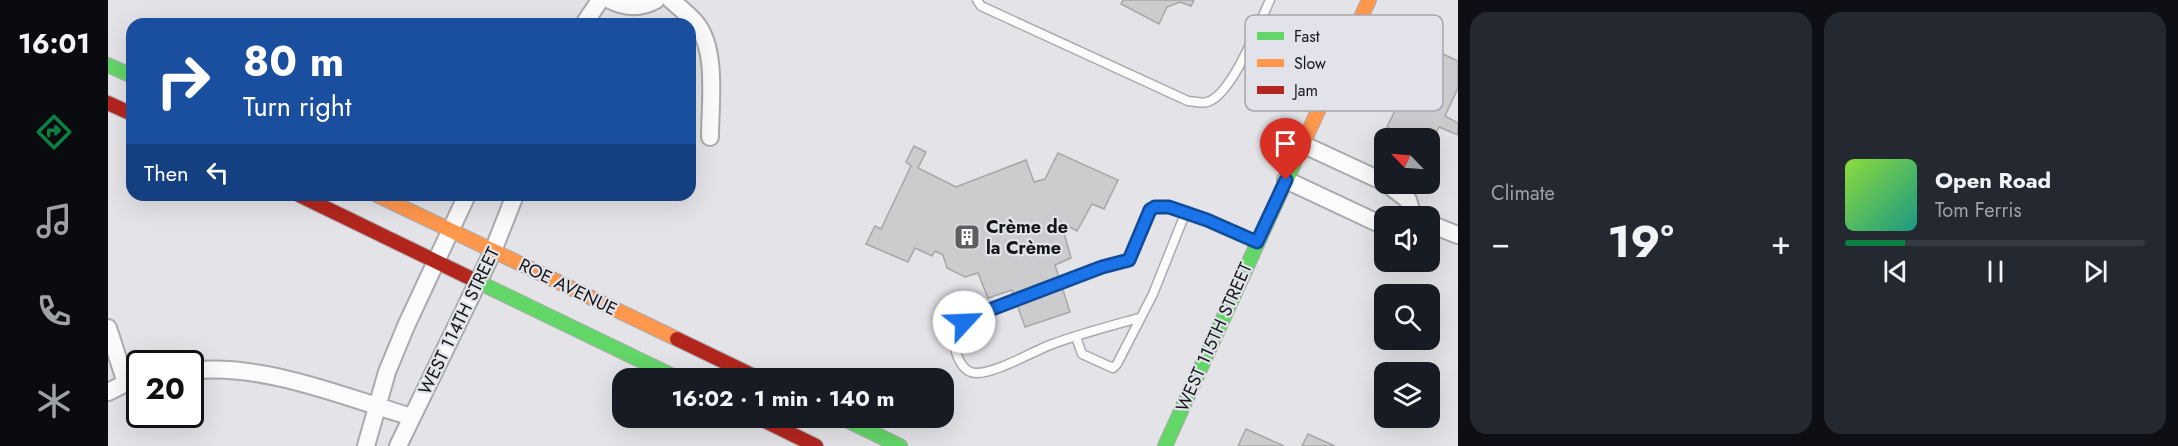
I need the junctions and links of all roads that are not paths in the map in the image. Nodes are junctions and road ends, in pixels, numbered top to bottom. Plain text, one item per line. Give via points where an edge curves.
1 (600, 0) edge
2 (610, 0) edge
3 (656, 0) edge
4 (671, 0) edge
5 (977, 0) edge
6 (1270, 0) edge
7 (1369, 0) edge
8 (1263, 15) edge
9 (1362, 15) edge
10 (588, 18) edge
11 (690, 18) edge
12 (696, 23) edge
13 (1245, 53) edge
14 (108, 65) edge
15 (126, 73) edge
16 (108, 103) edge
17 (126, 111) edge
18 (1317, 111) edge
19 (710, 137) dead end
20 (1302, 144) junction
21 (1374, 178) edge
22 (1286, 180) junction
23 (1400, 194) edge
24 (311, 201) edge
25 (390, 201) edge
26 (464, 201) edge
27 (514, 201) edge
28 (1410, 206) edge
29 (1185, 214) junction
30 (1374, 221) edge
31 (1440, 228) edge
32 (450, 230) junction
33 (1458, 236) edge
34 (1257, 242) junction
35 (493, 251) junction
36 (436, 261) junction
37 (479, 282) junction
38 (1139, 318) junction
39 (108, 328) edge
40 (1076, 337) junction
41 (126, 366) edge
42 (656, 368) edge
43 (737, 368) edge
44 (204, 371) edge
45 (126, 384) edge
46 (108, 392) edge
47 (378, 406) junction
48 (412, 417) junction
49 (779, 428) edge
50 (863, 428) edge
51 (366, 446) edge
52 (398, 446) edge
53 (816, 446) edge
54 (900, 446) edge
55 (1165, 446) edge

1 - 10 street
2 - 3 street via 629,7
4 - 11 street
5 - 13 lane via 981,6 1188,101 1207,102 1216,97 1233,79
6 - 8 lane
7 - 9 main road, WEST 115TH STREET
12 - 19 street via 707,43 710,61
14 - 15 main road
16 - 17 main road
18 - 20 main road, WEST 115TH STREET
20 - 21 street
20 - 22 main road, WEST 115TH STREET
22 - 30 street
22 - 34 main road, WEST 115TH STREET
23 - 28 street
24 - 36 main road, ROE AVENUE
25 - 32 main road, ROE AVENUE
26 - 32 street
27 - 35 street, WEST 114TH STREET
29 - 34 lane
29 - 38 lane via 1153,294
29 - 40 lane via 1169,207 1155,207 1150,210 1129,260 971,317 956,334 955,347 966,369 976,374
31 - 33 street
32 - 35 main road, ROE AVENUE
32 - 36 street
34 - 55 main road, WEST 115TH STREET
35 - 37 street, WEST 114TH STREET
35 - 43 main road, ROE AVENUE
36 - 37 main road, ROE AVENUE
36 - 47 street via 387,372
37 - 42 main road, ROE AVENUE
37 - 48 street, WEST 114TH STREET
38 - 40 lane
38 - 40 lane via 1113,368 1082,354
39 - 41 street
44 - 47 street via 261,374
45 - 46 street
47 - 48 street
47 - 51 street
48 - 52 street, WEST 114TH STREET
49 - 53 main road
50 - 54 main road

